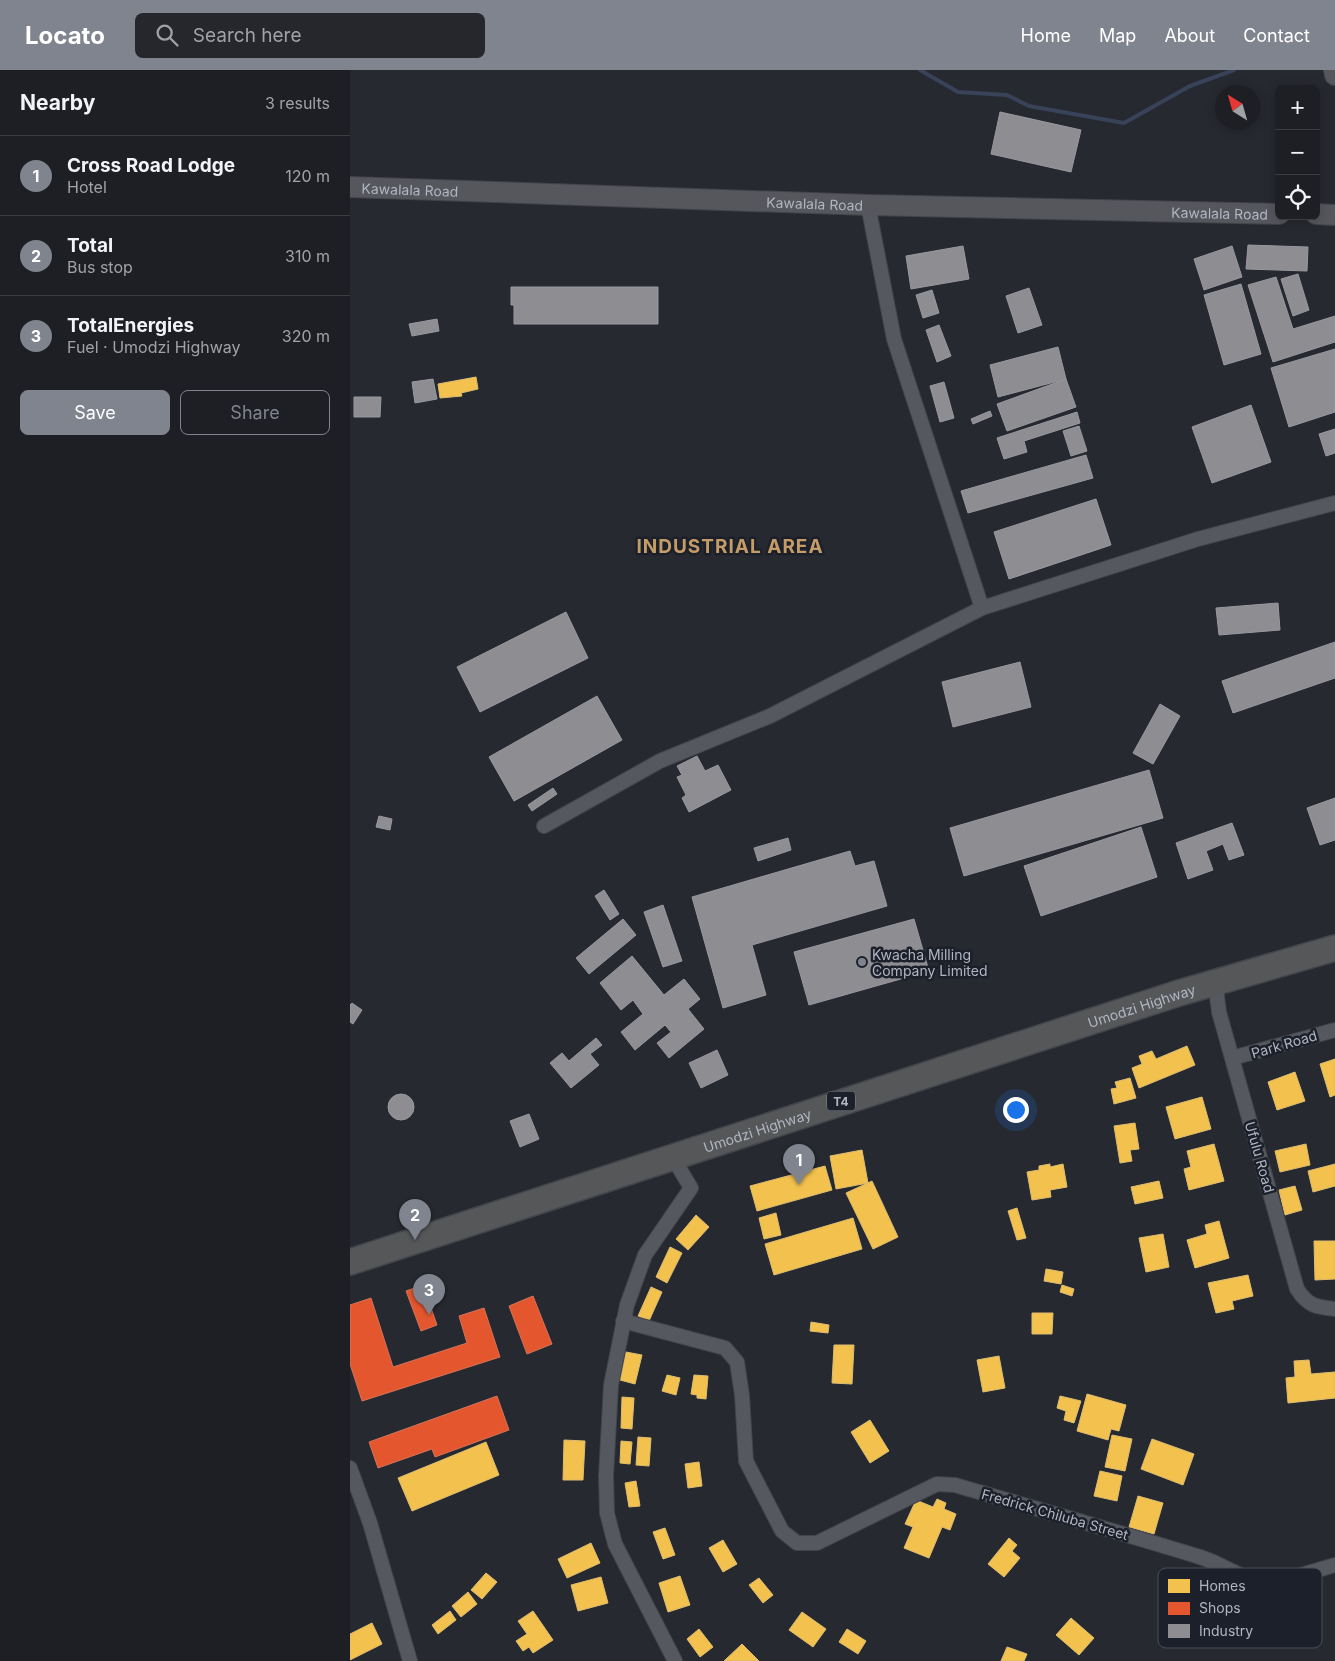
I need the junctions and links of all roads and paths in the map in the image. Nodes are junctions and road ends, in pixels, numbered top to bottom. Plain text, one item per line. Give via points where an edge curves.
1 (1334, 70) edge
2 (1335, 75) edge
3 (350, 187) edge
4 (868, 205) junction
5 (1275, 214) edge
6 (1320, 214) edge
7 (1335, 215) edge
8 (1335, 503) edge
9 (982, 608) junction
10 (544, 826) dead end
11 (1335, 948) edge
12 (1215, 981) junction
13 (1335, 1030) edge
14 (1232, 1058) junction
15 (672, 1156) junction
16 (350, 1262) edge
17 (1335, 1309) edge
18 (624, 1321) junction
19 (350, 1468) edge
20 (1335, 1565) edge
21 (1229, 1568) edge
22 (1322, 1569) edge
23 (410, 1661) edge
24 (675, 1661) edge

1 - 2 street
3 - 4 street, Kawalala Road
4 - 5 street, Kawalala Road
4 - 9 street via 894,339
6 - 7 street
8 - 9 street via 1198,539
9 - 10 street via 770,716 660,761
11 - 12 highway, Umodzi Highway / T4
12 - 14 street, Ufulu Road via 1219,1012
12 - 15 highway, Umodzi Highway / T4
13 - 14 street, Park Road
14 - 17 street, Ufulu Road via 1297,1289 1305,1300 1318,1307
15 - 16 highway, Umodzi Highway / T4
15 - 18 street via 691,1188 645,1255
18 - 21 street, Fredrick Chiluba Street via 726,1348 737,1362 746,1461 782,1531 797,1543 817,1543 937,1484 955,1485
18 - 24 street via 611,1385 607,1513 616,1544
19 - 23 street via 370,1523
20 - 22 street, Fredrick Chiluba Street

